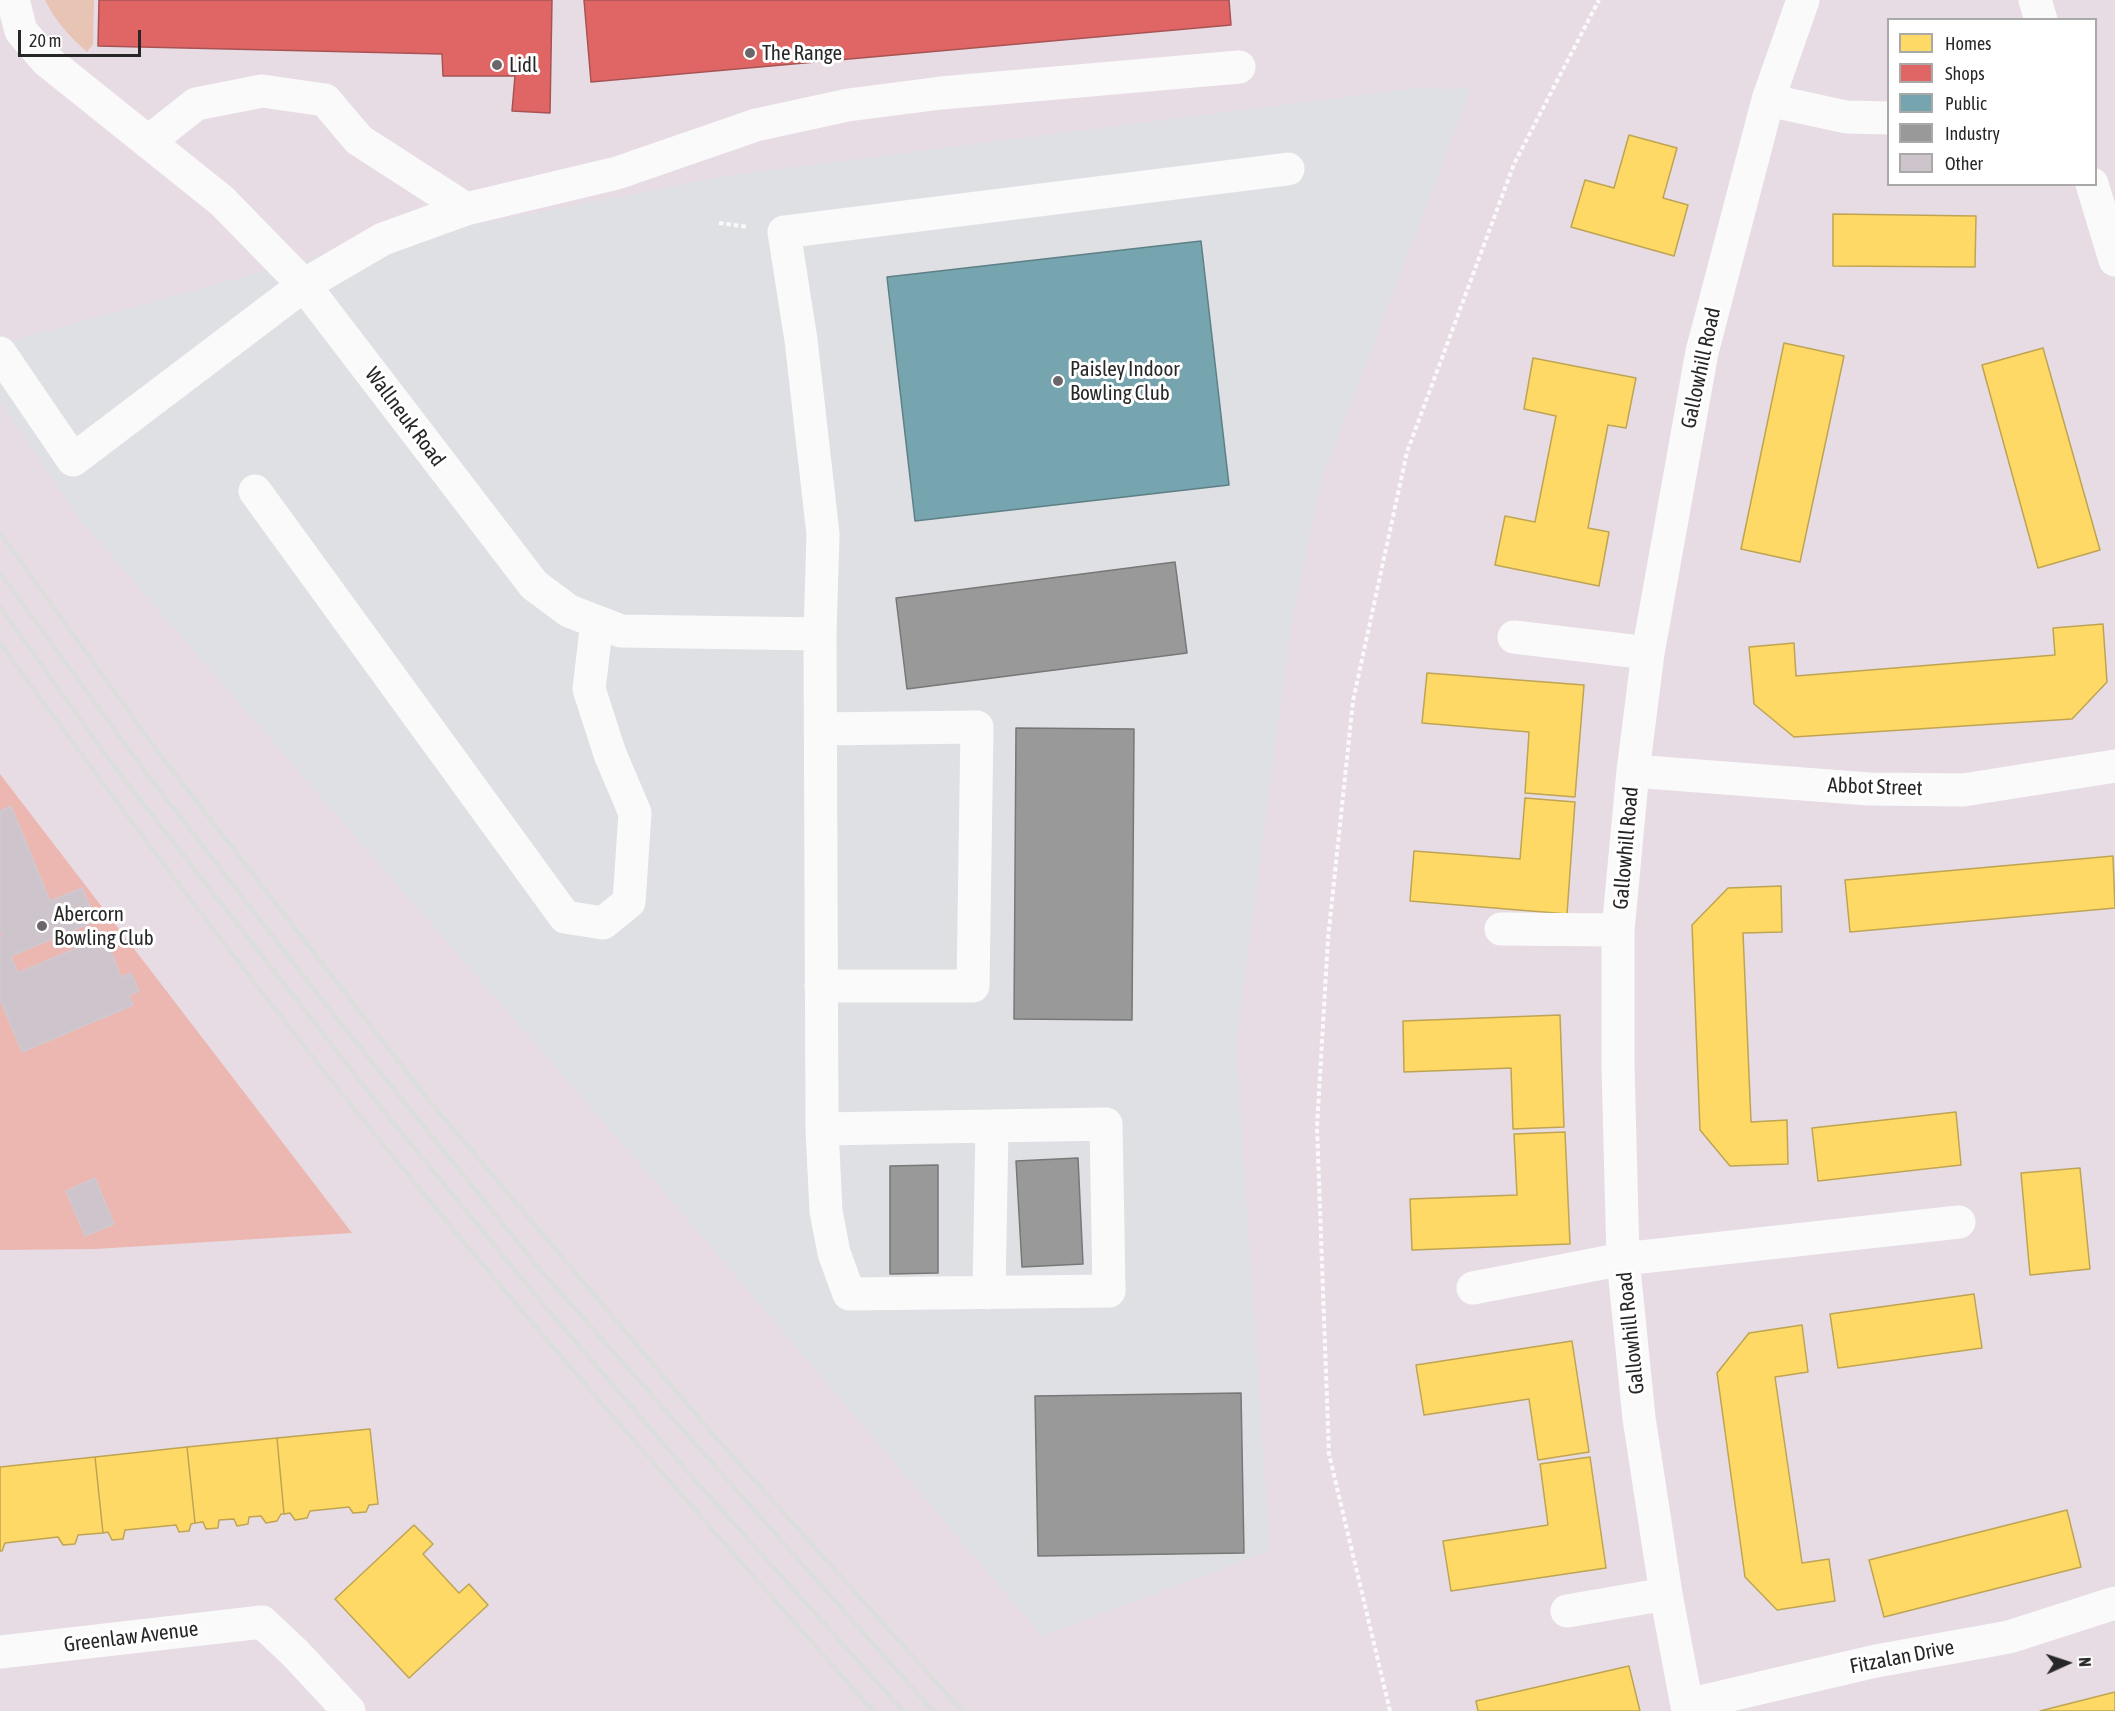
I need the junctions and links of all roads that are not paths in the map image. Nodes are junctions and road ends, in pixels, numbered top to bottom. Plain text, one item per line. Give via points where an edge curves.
1 (13, 0) edge
2 (1803, 0) edge
3 (2035, 0) edge
4 (2040, 18) edge
5 (0, 26) edge
6 (46, 60) junction
7 (1239, 67) dead end
8 (1768, 100) junction
9 (1887, 118) edge
10 (148, 142) junction
11 (1288, 169) dead end
12 (2093, 186) edge
13 (466, 209) junction
14 (2115, 260) edge
15 (304, 285) junction
16 (0, 353) edge
17 (255, 491) dead end
18 (597, 622) junction
19 (820, 634) junction
20 (1514, 636) dead end
21 (1648, 653) junction
22 (821, 729) junction
23 (2115, 766) edge
24 (1634, 771) junction
25 (1501, 929) dead end
26 (1618, 930) junction
27 (821, 986) junction
28 (992, 1126) junction
29 (822, 1129) junction
30 (1959, 1222) dead end
31 (1623, 1259) junction
32 (1473, 1288) dead end
33 (989, 1293) junction
34 (1666, 1594) junction
35 (2115, 1603) edge
36 (1567, 1611) dead end
37 (0, 1652) edge
38 (1687, 1708) edge
39 (349, 1711) edge

1 - 6 street, Wallneuk Road via 21,31
2 - 8 street, Gallowhill Road
3 - 4 street
5 - 6 street, Wallneuk Road
6 - 10 street, Wallneuk Road
7 - 13 street via 848,105 756,125 617,173
8 - 9 street via 1846,117
8 - 21 street, Gallowhill Road via 1702,352
10 - 13 street via 196,104 262,91 325,100 359,140
10 - 15 street, Wallneuk Road via 222,201
11 - 19 street via 784,232 801,340 823,534
12 - 14 street
13 - 15 street via 383,239
15 - 16 street via 73,460
15 - 18 street, Wallneuk Road via 534,585 569,611
17 - 18 street via 566,917 603,923 629,902 635,813 589,689
18 - 19 street, Wallneuk Road via 621,632
19 - 22 street
20 - 21 street
21 - 24 street, Gallowhill Road
22 - 27 street
22 - 27 street via 977,727 973,986
23 - 24 street, Abbot Street via 1963,790 1869,789
24 - 26 street, Gallowhill Road
25 - 26 street
26 - 31 street, Gallowhill Road
27 - 29 street
28 - 29 street
28 - 33 street
28 - 33 street via 1106,1124 1110,1291
29 - 33 street via 826,1211 834,1253 849,1294
30 - 31 street
31 - 32 street
31 - 34 street, Gallowhill Road via 1639,1418
34 - 36 street
34 - 38 street, Gallowhill Road
35 - 38 street, Fitzalan Drive via 2009,1637 1876,1661
37 - 39 street, Greenlaw Avenue via 262,1622

